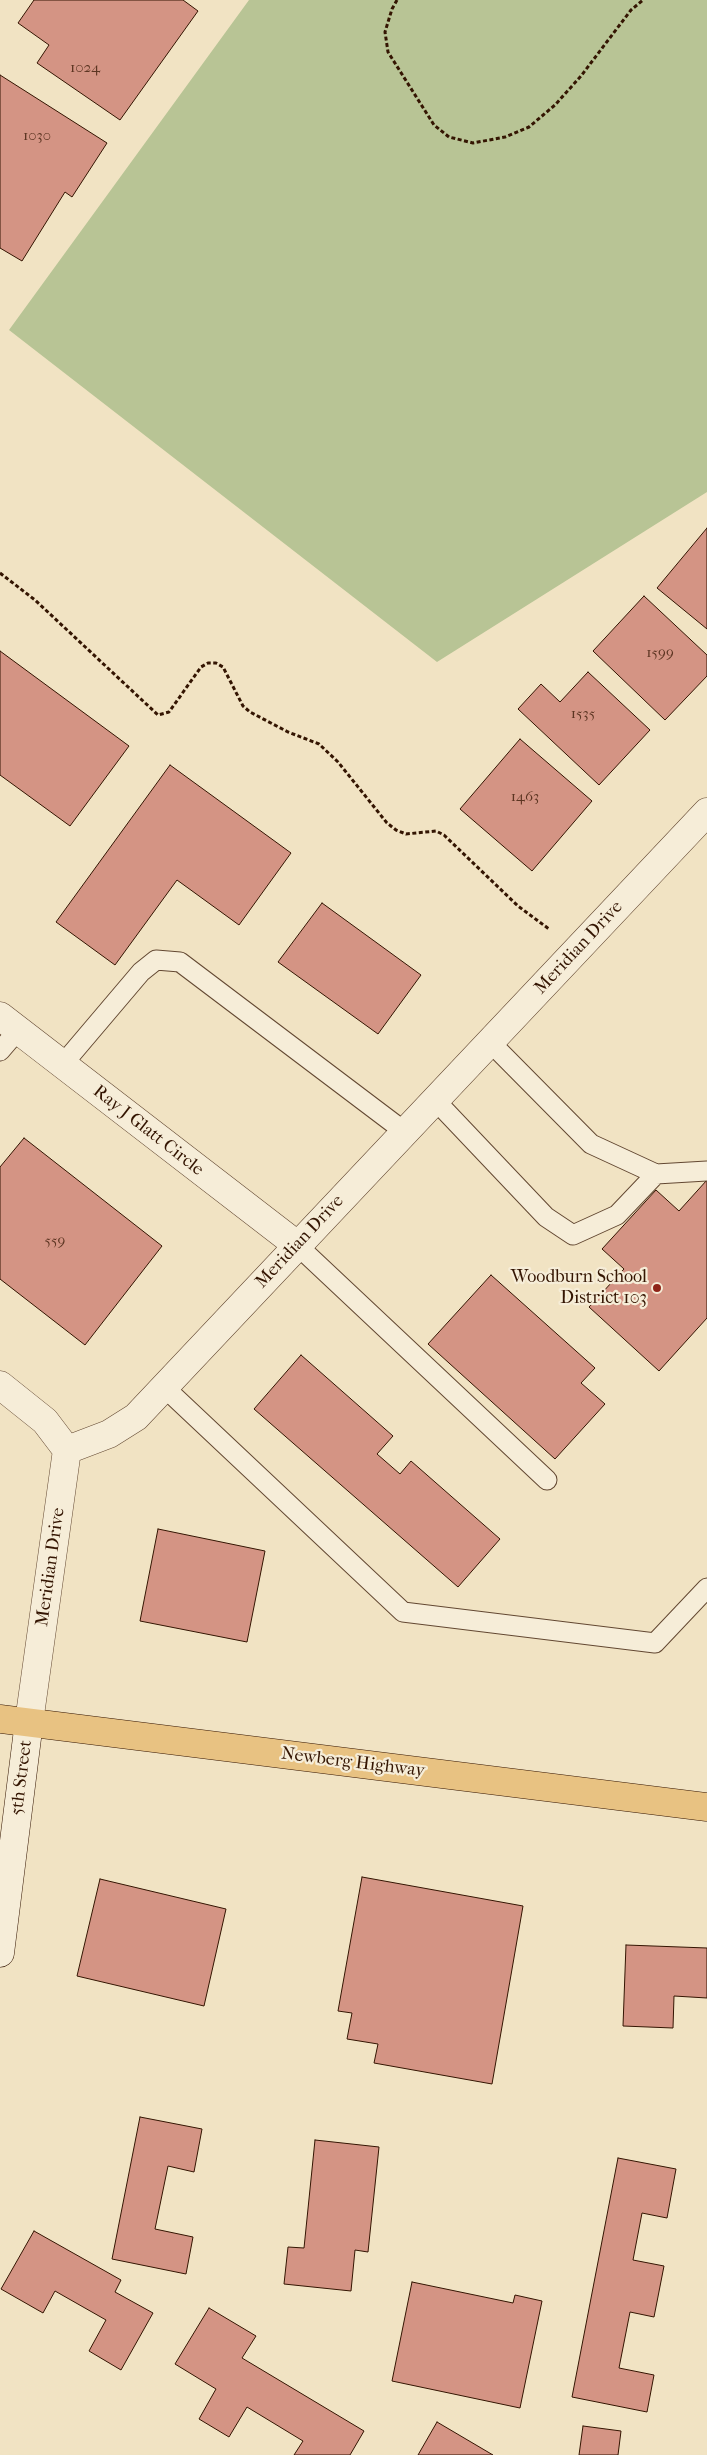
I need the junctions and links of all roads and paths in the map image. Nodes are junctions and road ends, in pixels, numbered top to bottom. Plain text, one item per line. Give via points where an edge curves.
1 (397, 0) edge
2 (643, 0) edge
3 (0, 573) edge
4 (707, 812) edge
5 (579, 948) junction
6 (9, 1023) edge
7 (497, 1034) junction
8 (0, 1051) edge
9 (63, 1064) junction
10 (435, 1100) junction
11 (404, 1132) junction
12 (707, 1171) edge
13 (656, 1174) junction
14 (297, 1246) junction
15 (0, 1385) edge
16 (164, 1387) junction
17 (67, 1450) junction
18 (547, 1480) dead end
19 (707, 1588) edge
20 (0, 1719) edge
21 (29, 1722) junction
22 (707, 1807) edge
23 (0, 1953) edge

1 - 2 path via 385,32 388,52 434,125 449,137 473,143 505,137 536,122 581,76 631,10
3 - 5 path via 35,600 158,715 169,712 201,667 208,662 223,667 243,706 288,732 319,744 396,830 413,835 436,831 444,835 518,906
4 - 5 street, Meridian Drive
5 - 7 street, Meridian Drive
6 - 8 lane
6 - 9 street, Ray J Glatt Circle
7 - 10 street, Meridian Drive
7 - 13 lane via 591,1144
9 - 11 lane via 141,972 156,960 180,962
9 - 14 street, Ray J Glatt Circle
10 - 11 street, Meridian Drive
10 - 13 lane via 546,1217 573,1235 616,1215
11 - 14 street, Meridian Drive
12 - 13 lane
14 - 16 street, Meridian Drive
14 - 18 lane
15 - 17 street via 45,1421
16 - 17 street, Meridian Drive via 130,1421 109,1434
16 - 19 lane via 403,1612 655,1643
17 - 21 street, Meridian Drive
20 - 21 main road, Newberg Highway
21 - 22 main road, Newberg Highway
21 - 23 street, 5th Street

